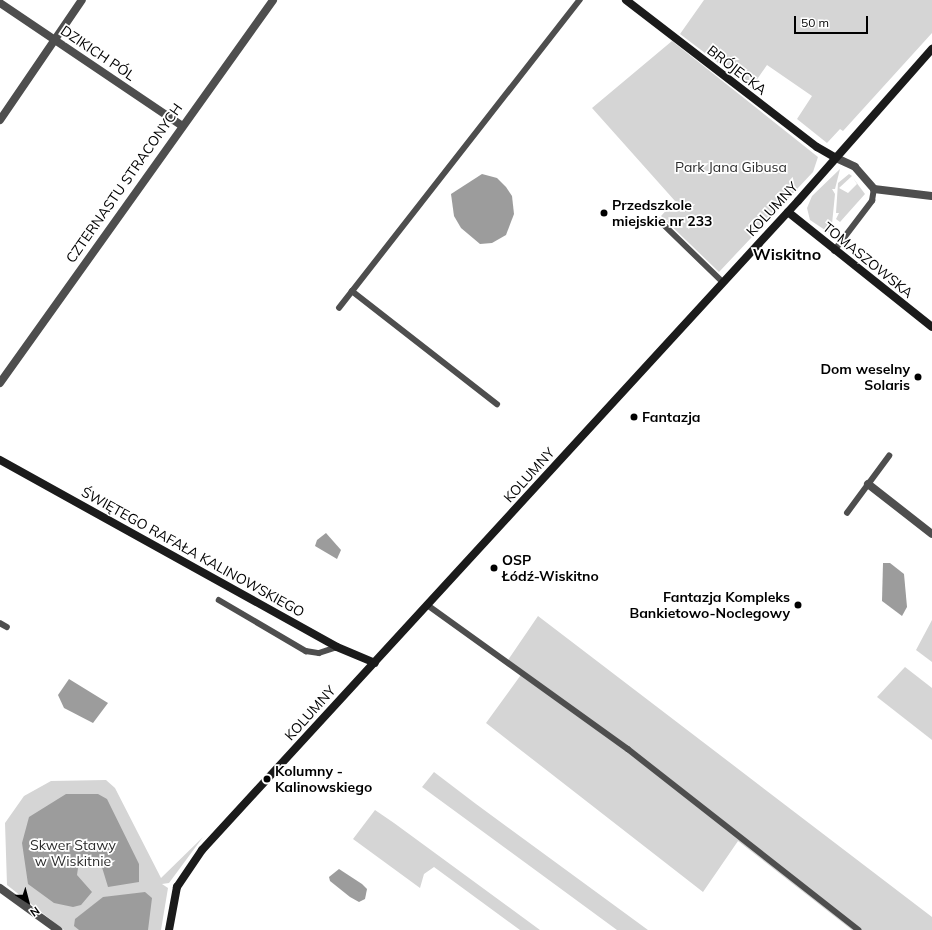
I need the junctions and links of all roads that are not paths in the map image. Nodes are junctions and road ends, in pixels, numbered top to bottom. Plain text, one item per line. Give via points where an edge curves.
1 (82, 0) edge
2 (273, 0) edge
3 (580, 0) edge
4 (626, 0) edge
5 (0, 3) edge
6 (56, 40) junction
7 (932, 48) edge
8 (0, 120) edge
9 (181, 125) junction
10 (834, 157) junction
11 (874, 189) junction
12 (932, 196) edge
13 (788, 212) junction
14 (660, 221) dead end
15 (834, 251) junction
16 (722, 281) junction
17 (352, 291) junction
18 (339, 308) dead end
19 (932, 327) edge
20 (0, 383) edge
21 (497, 404) dead end
22 (889, 456) dead end
23 (0, 460) edge
24 (868, 484) junction
25 (847, 513) dead end
26 (932, 534) edge
27 (219, 600) dead end
28 (429, 606) junction
29 (0, 623) edge
30 (7, 627) dead end
31 (337, 647) junction
32 (375, 663) junction
33 (0, 888) edge
34 (58, 930) edge
35 (169, 930) edge
36 (859, 930) edge

1 - 6 street
2 - 9 street, CZTERNASTU STRACONYCH
3 - 17 lane
4 - 10 street, BRÓJECKA via 816,147
5 - 6 street, DZIKICH PÓL
6 - 8 street
6 - 9 street, DZIKICH PÓL
7 - 10 street, KOLUMNY
9 - 20 street, CZTERNASTU STRACONYCH
10 - 11 street via 855,167
10 - 13 street, KOLUMNY
11 - 12 street
11 - 15 lane via 872,201
13 - 15 street, TOMASZOWSKA
13 - 16 street, KOLUMNY
14 - 16 lane
15 - 19 street, TOMASZOWSKA
16 - 28 street, KOLUMNY
17 - 18 lane
17 - 21 lane
22 - 24 lane
23 - 31 street, ŚWIĘTEGO RAFAŁA KALINOWSKIEGO
24 - 25 lane
24 - 26 street
27 - 31 lane via 306,651 319,653
28 - 32 street, KOLUMNY
28 - 36 lane via 628,750
29 - 30 lane
31 - 32 street, ŚWIĘTEGO RAFAŁA KALINOWSKIEGO
32 - 35 street, KOLUMNY via 195,859 177,887
33 - 34 street

